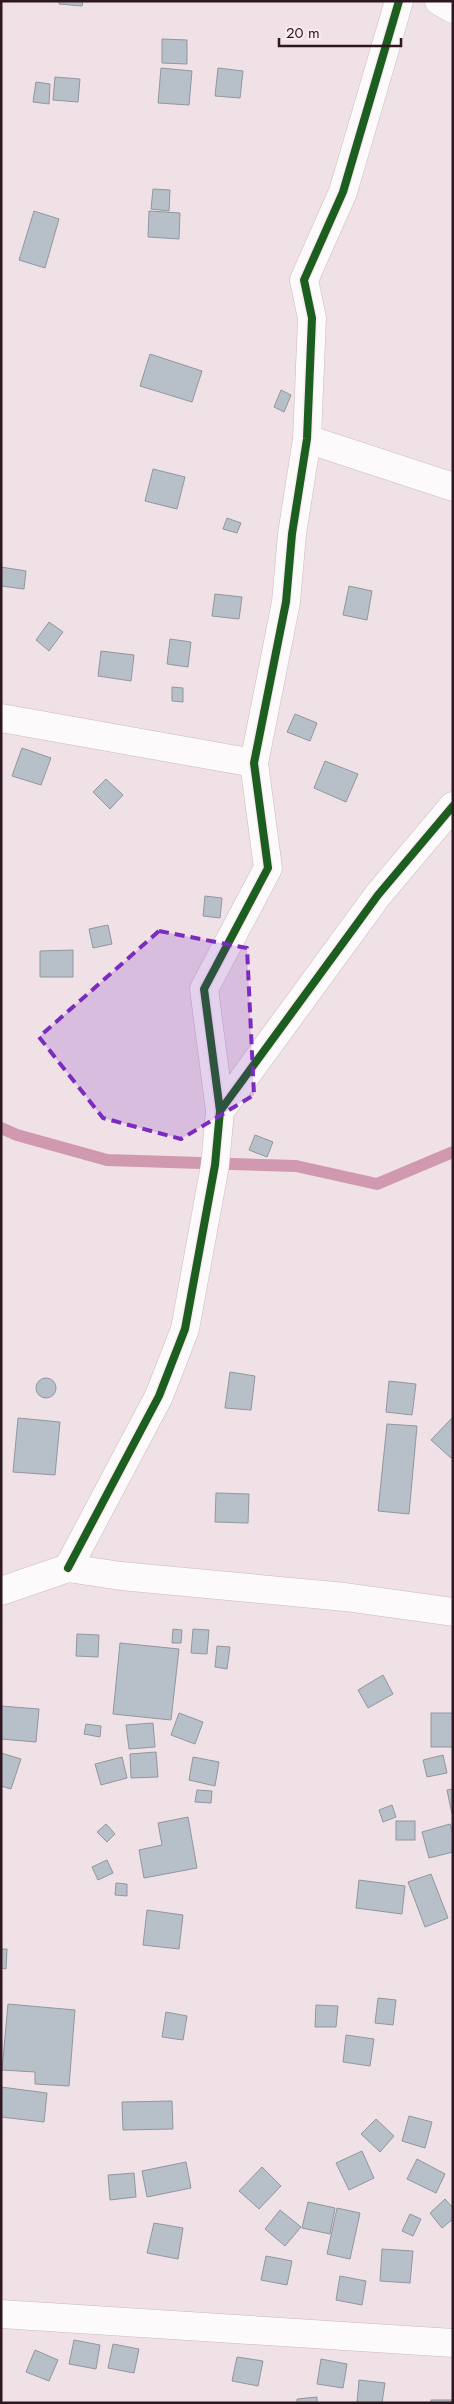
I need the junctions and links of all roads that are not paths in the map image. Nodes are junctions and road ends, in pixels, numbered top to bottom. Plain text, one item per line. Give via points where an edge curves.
1 (399, 1) edge
2 (439, 1) edge
3 (453, 9) edge
4 (307, 440) junction
5 (453, 487) edge
6 (1, 718) edge
7 (254, 763) junction
8 (453, 806) edge
9 (220, 1111) junction
10 (68, 1568) junction
11 (1, 1590) edge
12 (453, 1612) edge
13 (1, 2314) edge
14 (453, 2343) edge

1 - 4 street via 343,192 304,280 312,318
2 - 3 street
4 - 5 street
4 - 7 street via 292,534 286,602
6 - 7 street
7 - 9 street via 268,868 204,989
8 - 9 street via 378,895
9 - 10 street via 215,1165 185,1329 159,1396
10 - 11 street
10 - 12 street
13 - 14 street

